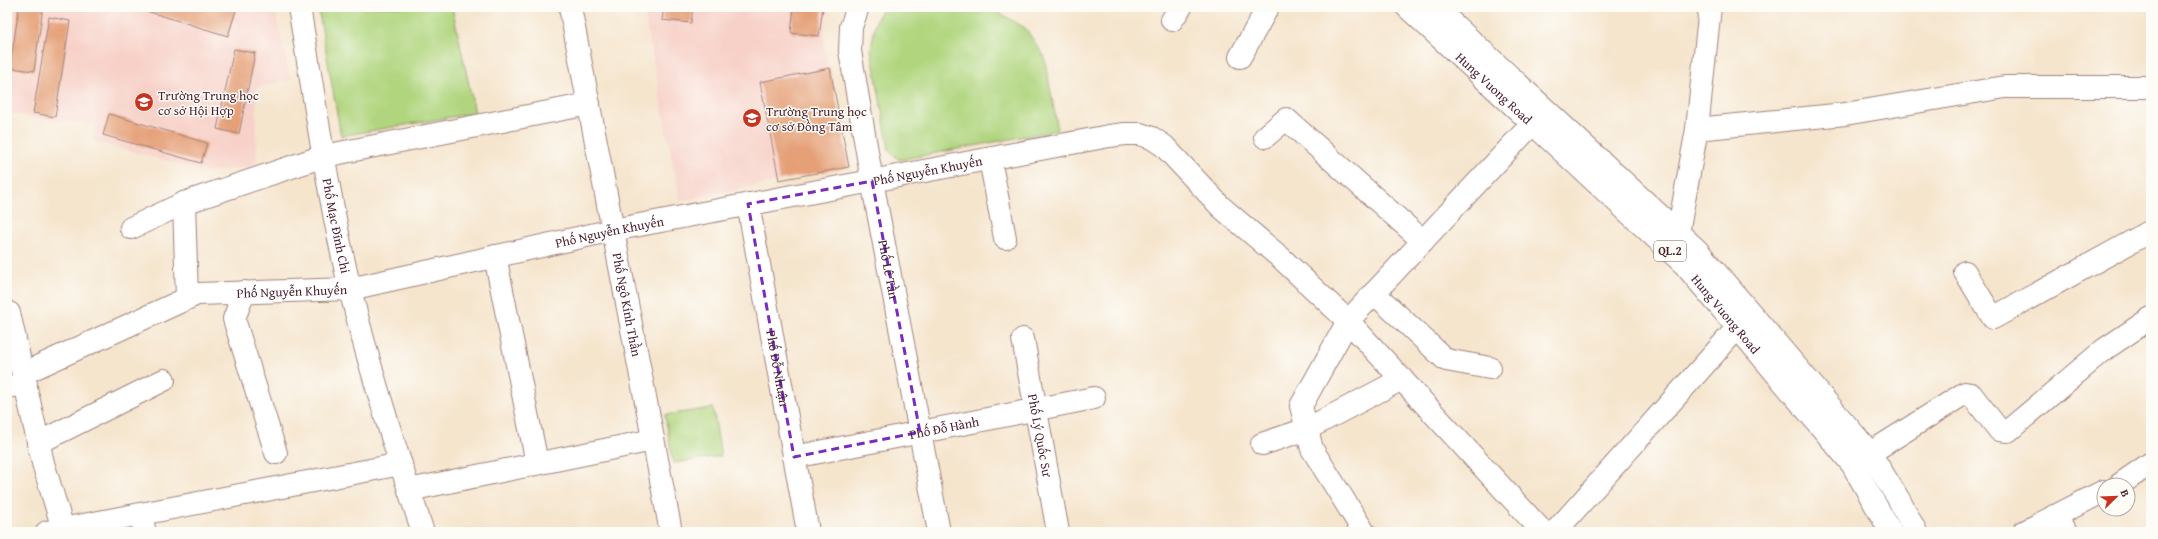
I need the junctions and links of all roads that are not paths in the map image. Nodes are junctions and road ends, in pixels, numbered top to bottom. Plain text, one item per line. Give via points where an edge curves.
1 (299, 7) edge
2 (570, 7) edge
3 (858, 7) edge
4 (1268, 7) edge
5 (1407, 7) edge
6 (1435, 7) edge
7 (1710, 7) edge
8 (1240, 57) dead end
9 (2151, 87) edge
10 (589, 104) junction
11 (1533, 124) junction
12 (1697, 129) junction
13 (1265, 137) dead end
14 (324, 156) junction
15 (990, 159) junction
16 (872, 181) junction
17 (184, 203) junction
18 (748, 204) junction
19 (131, 228) dead end
20 (613, 230) junction
21 (2151, 231) edge
22 (1678, 233) junction
23 (1005, 238) dead end
24 (1423, 241) junction
25 (495, 256) junction
26 (1965, 272) dead end
27 (350, 289) junction
28 (244, 292) junction
29 (1374, 293) junction
30 (187, 298) junction
31 (7, 312) edge
32 (2151, 318) edge
33 (1348, 321) junction
34 (1738, 327) junction
35 (1023, 339) dead end
36 (1490, 368) dead end
37 (1402, 379) junction
38 (164, 380) dead end
39 (19, 381) edge
40 (1094, 398) dead end
41 (1036, 409) junction
42 (1307, 429) junction
43 (920, 432) junction
44 (653, 440) junction
45 (38, 443) junction
46 (1262, 444) dead end
47 (276, 453) dead end
48 (1870, 453) junction
49 (794, 457) junction
50 (2151, 463) edge
51 (401, 464) junction
52 (537, 464) junction
53 (2130, 477) edge
54 (409, 490) junction
55 (2096, 497) edge
56 (142, 523) edge
57 (2060, 524) edge
58 (58, 531) edge
59 (423, 532) edge
60 (670, 532) edge
61 (808, 532) edge
62 (939, 532) edge
63 (1058, 532) edge
64 (1364, 532) edge
65 (1543, 532) edge
66 (1555, 532) edge
67 (1891, 532) edge
68 (1916, 532) edge
69 (2024, 532) edge

1 - 14 street, Phố Mạc Đĩnh Chi
2 - 10 street, Phố Ngô Kính Thần
3 - 16 street, Phố Lê Tần via 851,27 850,51
4 - 8 street
5 - 11 street, Hung Vuong Road / QL.2
6 - 22 street, Hung Vuong Road / QL.2
7 - 12 street
9 - 12 street via 2005,87 1845,114
10 - 14 street
10 - 20 street, Phố Ngô Kính Thần
11 - 24 street
11 - 34 street, Hung Vuong Road / QL.2 via 1685,265
12 - 22 street
13 - 24 street via 1286,119
14 - 17 street
14 - 27 street, Phố Mạc Đĩnh Chi
15 - 16 street, Phố Nguyễn Khuyến
15 - 23 street
15 - 33 street, Phố Nguyễn Khuyến via 1125,134 1140,134 1152,138 1164,146 1221,207 1281,258
16 - 18 street, Phố Nguyễn Khuyến
16 - 43 street, Phố Lê Tần
17 - 19 street
17 - 30 street
18 - 20 street, Phố Nguyễn Khuyến
18 - 49 street, Phố Đỗ Nhuận
20 - 25 street, Phố Nguyễn Khuyến
20 - 44 street, Phố Ngô Kính Thần
21 - 26 street via 1993,318
22 - 48 street, Hung Vuong Road / QL.2 via 1697,250
24 - 29 street
25 - 27 street, Phố Nguyễn Khuyến
25 - 52 street
27 - 28 street, Phố Nguyễn Khuyến
27 - 51 street, Phố Mạc Đĩnh Chi
28 - 30 street, Phố Nguyễn Khuyến via 197,294
28 - 47 street via 234,319
29 - 33 street
29 - 36 street via 1446,360
30 - 39 street, Phố Nguyễn Khuyến
31 - 39 street
32 - 48 street via 2105,349 2008,431 1999,430 1971,394 1965,393
33 - 37 street, Phố Nguyễn Khuyến
33 - 42 street via 1301,406
34 - 66 street
34 - 67 street, Hung Vuong Road / QL.2 via 1852,464
35 - 41 street, Phố Lý Quốc Sư
37 - 42 street
37 - 65 street, Phố Nguyễn Khuyến
38 - 45 street
39 - 45 street
40 - 41 street, Phố Đỗ Hành
41 - 43 street, Phố Đỗ Hành
41 - 63 street, Phố Lý Quốc Sư
42 - 46 street
42 - 64 street via 1312,450
43 - 49 street, Phố Đỗ Hành
43 - 62 street, Phố Lê Tần
44 - 52 street
44 - 60 street, Phố Ngô Kính Thần
45 - 58 street
48 - 68 street, Hung Vuong Road / QL.2
49 - 61 street, Phố Đỗ Nhuận
50 - 53 street
51 - 54 street, Phố Mạc Đĩnh Chi
51 - 56 street
52 - 54 street
54 - 59 street, Phố Mạc Đĩnh Chi
55 - 57 street
56 - 58 street
57 - 69 street

